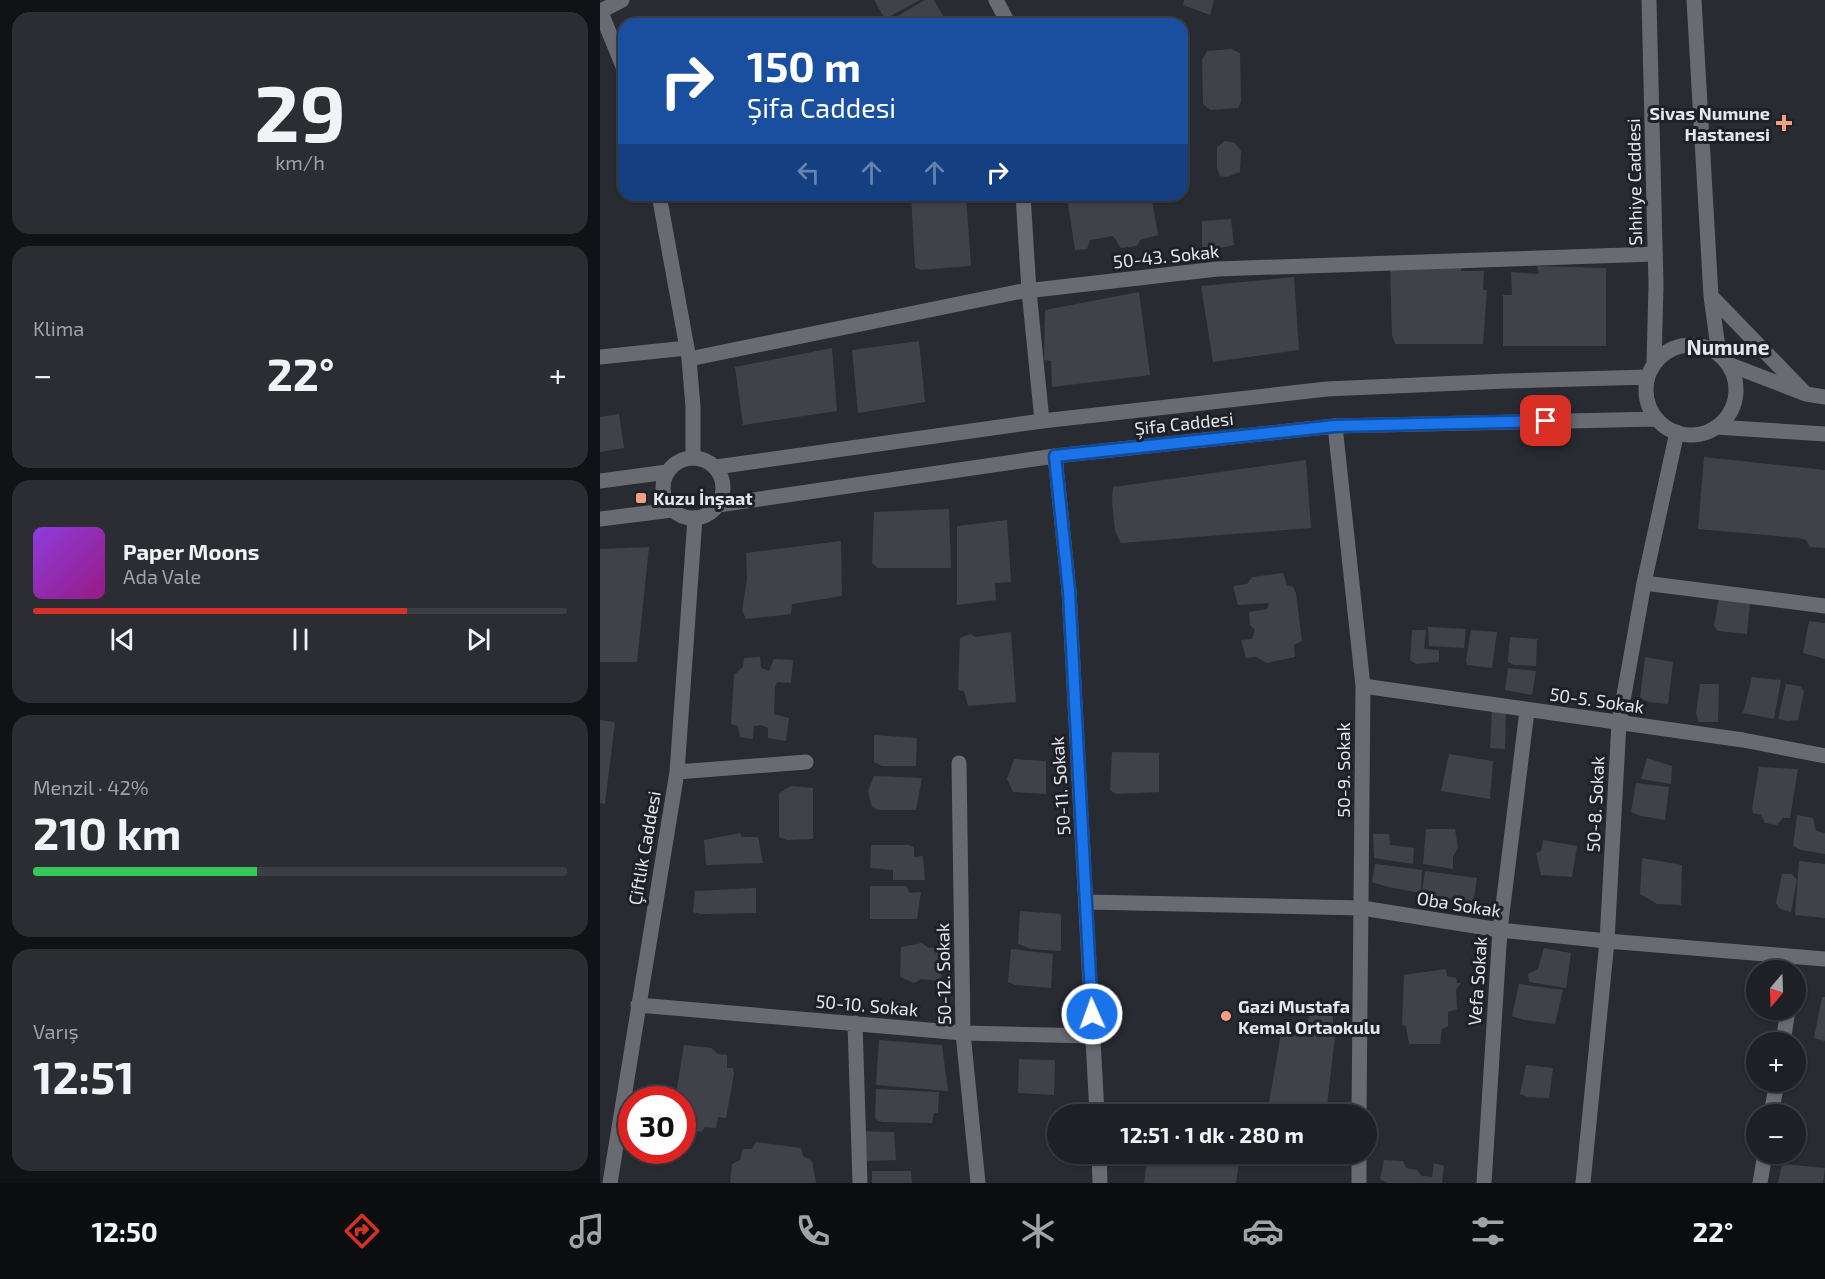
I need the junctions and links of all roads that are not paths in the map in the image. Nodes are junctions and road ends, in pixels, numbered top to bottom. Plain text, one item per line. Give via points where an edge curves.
1 (622, 0) edge
2 (996, 0) edge
3 (1649, 0) edge
4 (1694, 0) edge
5 (600, 10) edge
6 (1005, 18) edge
7 (618, 54) edge
8 (660, 201) edge
9 (1023, 201) edge
10 (1655, 254) junction
11 (1029, 291) junction
12 (1711, 296) junction
13 (688, 353) junction
14 (600, 357) edge
15 (1723, 359) junction
16 (1651, 371) junction
17 (1806, 394) junction
18 (1825, 397) edge
19 (1657, 419) junction
20 (1042, 421) junction
21 (1335, 426) junction
22 (1716, 427) junction
23 (1677, 432) junction
24 (1825, 434) edge
25 (1055, 456) junction
26 (693, 458) junction
27 (716, 467) junction
28 (667, 472) junction
29 (600, 481) edge
30 (718, 505) junction
31 (672, 510) junction
32 (694, 518) junction
33 (600, 519) edge
34 (1644, 583) junction
35 (1825, 606) edge
36 (1363, 686) junction
37 (1527, 711) junction
38 (1619, 723) junction
39 (1825, 756) edge
40 (806, 762) dead end
41 (958, 763) dead end
42 (677, 772) junction
43 (1087, 902) junction
44 (1362, 908) junction
45 (1500, 930) junction
46 (1607, 941) junction
47 (1825, 959) edge
48 (1763, 960) edge
49 (1806, 962) edge
50 (638, 1005) junction
51 (855, 1023) junction
52 (963, 1033) junction
53 (1093, 1036) junction
54 (1096, 1104) edge
55 (1359, 1104) edge
56 (1099, 1164) edge
57 (1359, 1164) edge
58 (1763, 1164) edge
59 (610, 1183) edge
60 (860, 1183) edge
61 (978, 1183) edge
62 (1100, 1183) edge
63 (1359, 1183) edge
64 (1484, 1183) edge
65 (1583, 1183) edge
66 (1760, 1183) edge

1 - 5 street
2 - 6 street
3 - 10 street, Sıhhiye Caddesi
4 - 12 street
5 - 7 street
8 - 13 street
9 - 11 street
10 - 11 street, 50-43. Sokak via 1217,269
10 - 16 street, Sıhhiye Caddesi
11 - 13 street, 50-43. Sokak
11 - 20 street
12 - 15 street
12 - 17 street
13 - 14 street, 50-43. Sokak
13 - 26 street
15 - 16 street via 1701,346 1685,345 1667,352
15 - 17 street
15 - 22 street via 1735,380 1735,399 1726,418
16 - 19 street via 1647,399
16 - 20 street, Şifa Caddesi via 1327,388
17 - 18 street
19 - 21 street, Şifa Caddesi
19 - 23 street
20 - 27 street, Şifa Caddesi
21 - 25 street, Şifa Caddesi
21 - 36 street, 50-9. Sokak
22 - 23 street via 1698,434
22 - 24 street
23 - 34 street, 50-8. Sokak
25 - 30 street, Şifa Caddesi
25 - 43 street, 50-11. Sokak via 1069,591
26 - 27 street
26 - 28 street via 678,461
27 - 30 street via 724,485
28 - 29 street
28 - 31 street via 663,494
30 - 32 street via 705,516
31 - 32 street
31 - 33 street
32 - 42 street, Çiftlik Caddesi
34 - 35 street
34 - 38 street, 50-8. Sokak
36 - 37 street, 50-5. Sokak
36 - 44 street, 50-9. Sokak
37 - 38 street, 50-5. Sokak
37 - 45 street, Vefa Sokak
38 - 39 street, 50-5. Sokak
38 - 46 street, 50-8. Sokak
40 - 42 street
41 - 52 street, 50-12. Sokak
42 - 50 street, Çiftlik Caddesi
43 - 44 street, Oba Sokak
43 - 53 street, 50-11. Sokak
44 - 45 street, Oba Sokak
44 - 55 street, 50-9. Sokak
45 - 46 street, Oba Sokak
45 - 64 street, Vefa Sokak
46 - 48 street, Oba Sokak
46 - 65 street, 50-8. Sokak
47 - 49 street, Oba Sokak
50 - 51 street, 50-10. Sokak
50 - 59 street, Çiftlik Caddesi
51 - 52 street, 50-10. Sokak
51 - 60 street
52 - 53 street, 50-10. Sokak
52 - 61 street, 50-12. Sokak
53 - 54 street, 50-11. Sokak
56 - 62 street
57 - 63 street
58 - 66 street

